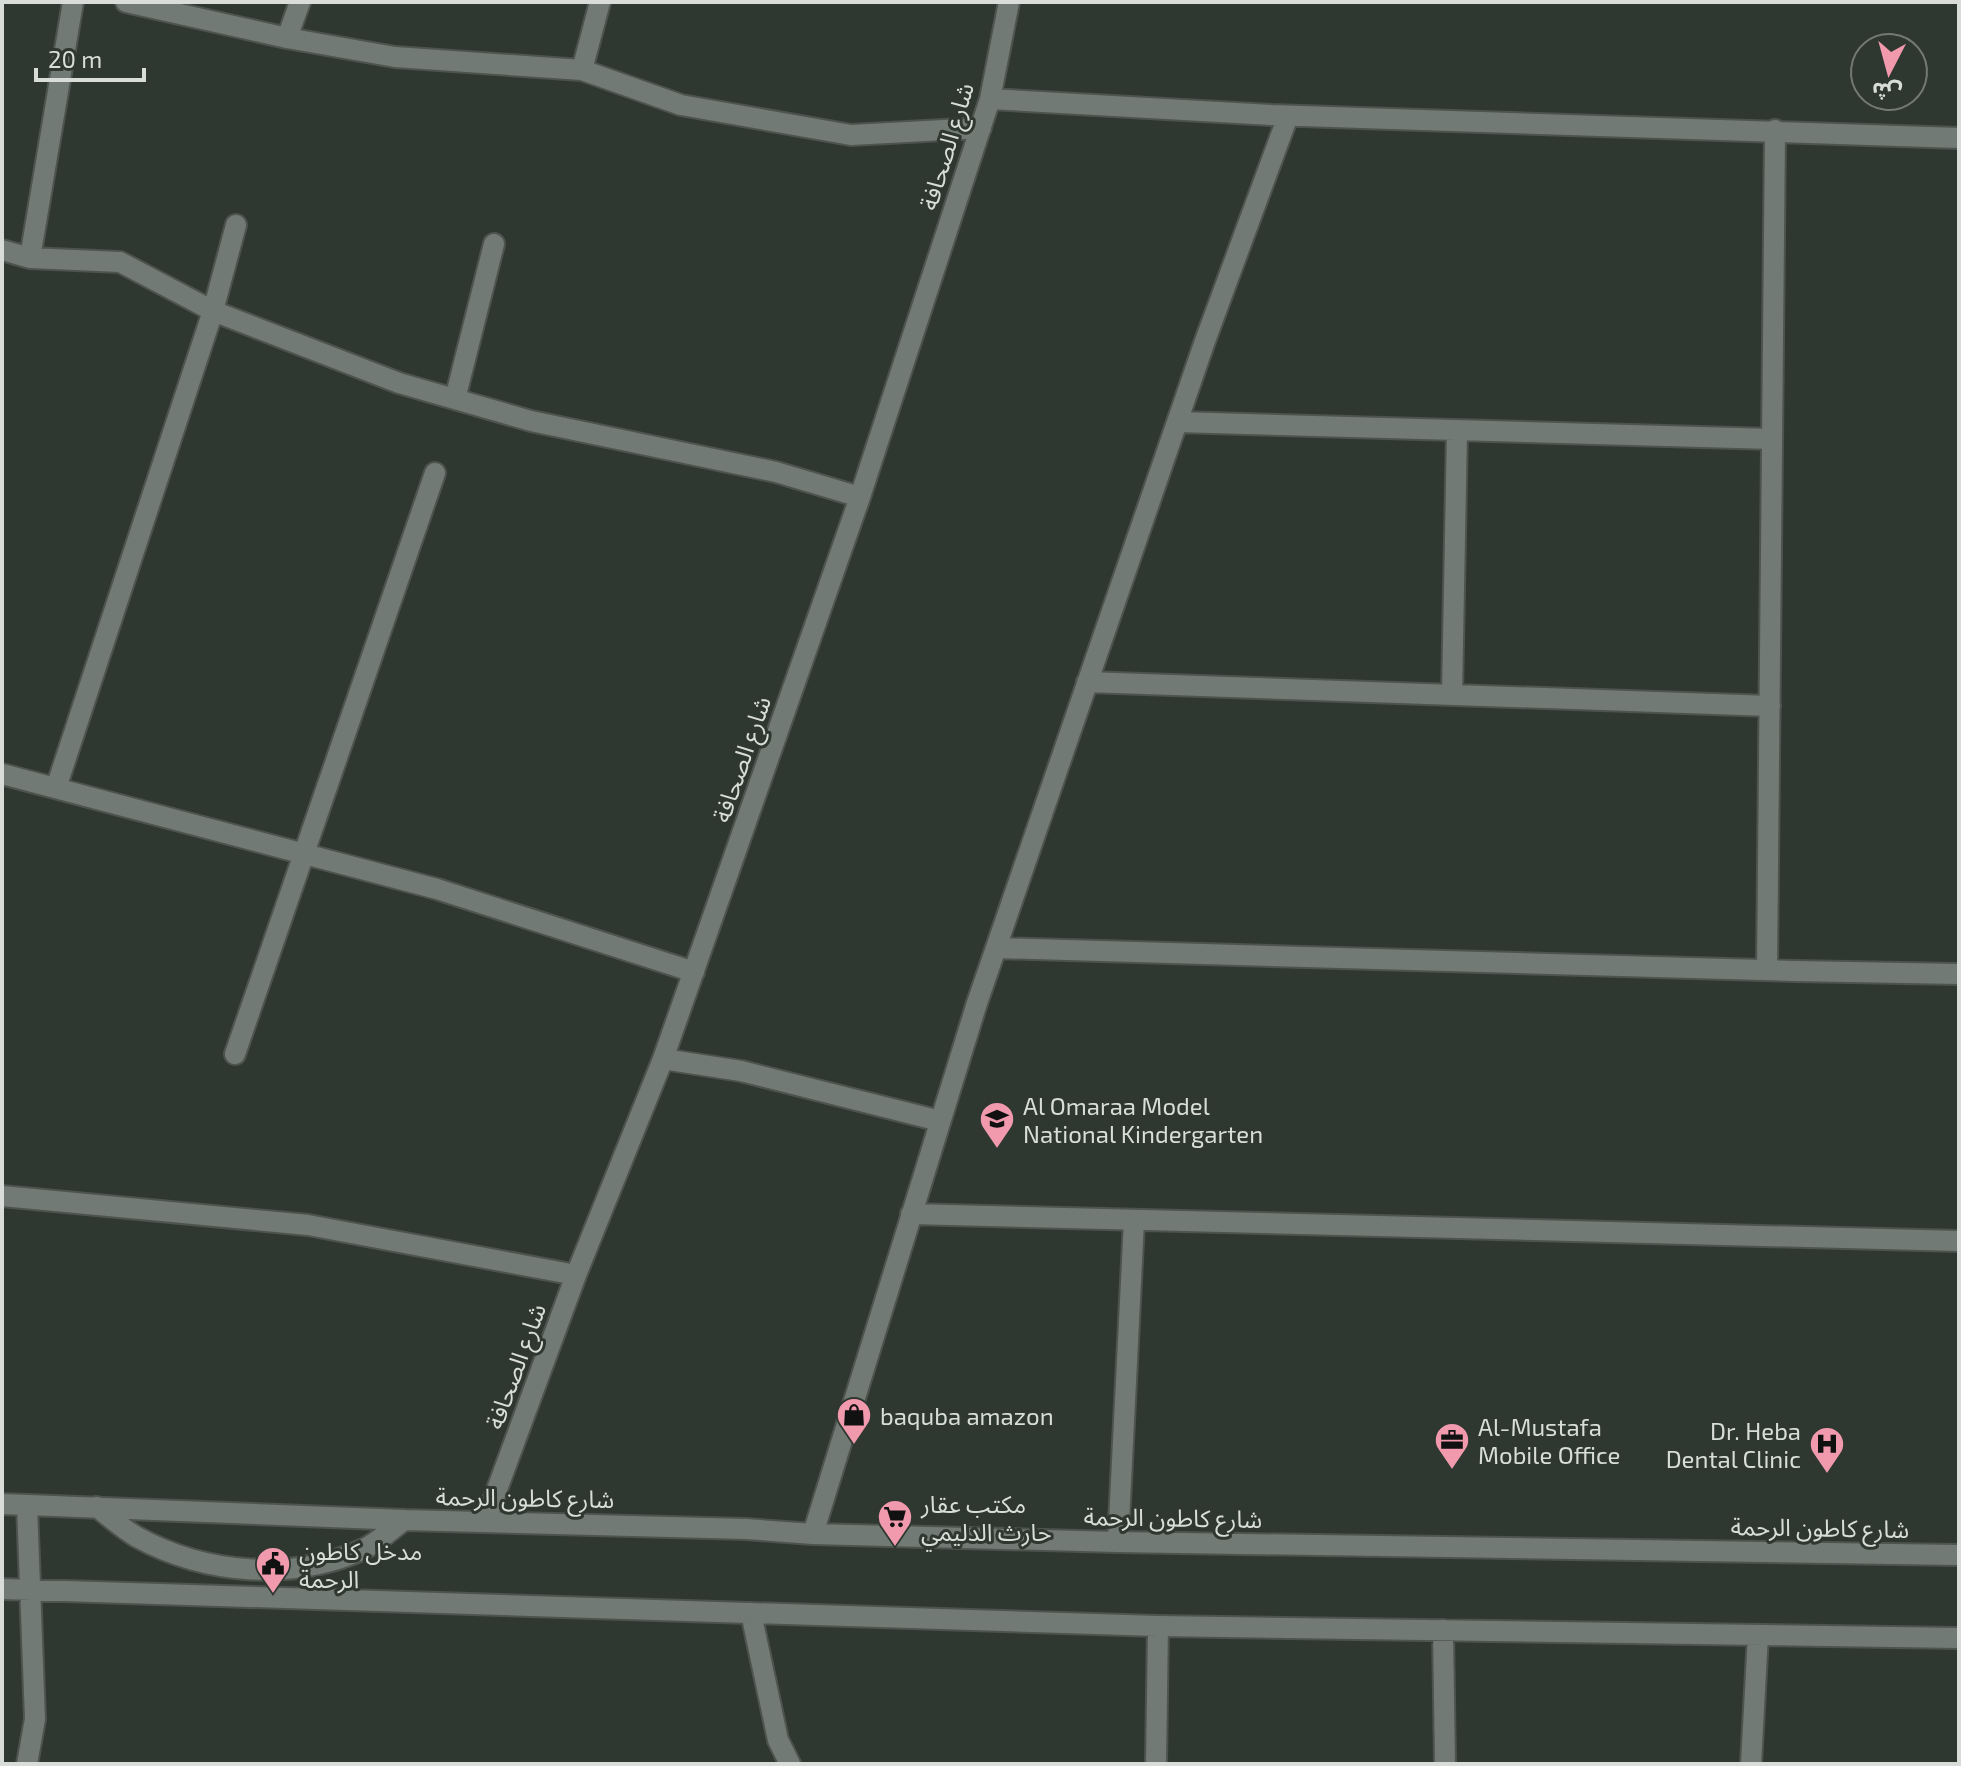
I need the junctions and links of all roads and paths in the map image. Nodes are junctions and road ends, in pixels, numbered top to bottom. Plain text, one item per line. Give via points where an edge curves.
1 (73, 2) edge
2 (126, 2) edge
3 (300, 2) edge
4 (600, 2) edge
5 (1009, 2) edge
6 (287, 38) junction
7 (582, 70) junction
8 (990, 99) junction
9 (1288, 116) junction
10 (981, 128) junction
11 (1775, 130) junction
12 (1959, 138) edge
13 (236, 225) dead end
14 (494, 244) dead end
15 (2, 250) edge
16 (30, 258) junction
17 (213, 311) junction
18 (455, 399) junction
19 (1177, 422) junction
20 (1457, 430) junction
21 (1772, 439) junction
22 (435, 473) dead end
23 (860, 497) junction
24 (1087, 682) junction
25 (1452, 695) junction
26 (1770, 706) junction
27 (2, 774) edge
28 (56, 788) junction
29 (303, 854) junction
30 (996, 948) junction
31 (1767, 970) junction
32 (694, 972) junction
33 (1959, 974) edge
34 (235, 1054) dead end
35 (663, 1059) junction
36 (940, 1121) junction
37 (2, 1196) edge
38 (911, 1214) junction
39 (1134, 1221) junction
40 (1959, 1241) edge
41 (576, 1275) junction
42 (2, 1504) edge
43 (27, 1505) junction
44 (97, 1507) junction
45 (404, 1520) junction
46 (485, 1522) junction
47 (813, 1534) junction
48 (1118, 1542) junction
49 (1959, 1555) edge
50 (2, 1589) edge
51 (30, 1590) junction
52 (751, 1613) junction
53 (1158, 1626) junction
54 (1443, 1630) junction
55 (1758, 1635) junction
56 (1959, 1638) edge
57 (27, 1764) edge
58 (790, 1764) edge
59 (1156, 1764) edge
60 (1445, 1764) edge
61 (1751, 1764) edge

1 - 16 street
2 - 6 street
3 - 6 street
4 - 7 street
5 - 8 street, شارع الصحافة
6 - 7 street via 395,57
7 - 10 street via 681,105 851,135
8 - 9 street
8 - 10 street, شارع الصحافة
9 - 11 street
9 - 19 street
10 - 23 street, شارع الصحافة
11 - 12 street
11 - 21 street
13 - 17 street
14 - 18 street
15 - 16 street
16 - 17 street via 120,262
17 - 18 street via 399,383
17 - 28 street
18 - 23 street via 531,421 776,472
19 - 20 street
19 - 24 street
20 - 21 street
20 - 25 street
21 - 26 street
22 - 29 street
23 - 32 street, شارع الصحافة
24 - 25 street
24 - 30 street
25 - 26 street
26 - 31 street
27 - 28 street
28 - 29 street
29 - 32 street via 437,889
29 - 34 street
30 - 31 street
30 - 36 street
31 - 33 street
32 - 35 street, شارع الصحافة
35 - 36 street via 741,1071
35 - 41 street, شارع الصحافة
36 - 38 street
37 - 41 street via 308,1225
38 - 39 street
38 - 47 street
39 - 40 street
39 - 48 street
41 - 46 street, شارع الصحافة
42 - 43 street, شارع كاطون الرحمة
43 - 44 street, شارع كاطون الرحمة
43 - 51 street
44 - 45 street, شارع كاطون الرحمة
44 - 45 street via 170,1553 248,1570 329,1562 366,1548
45 - 46 street, شارع كاطون الرحمة
46 - 47 street, شارع كاطون الرحمة
47 - 48 street, شارع كاطون الرحمة
48 - 49 street, شارع كاطون الرحمة
50 - 51 street
51 - 52 street
51 - 57 street via 35,1719
52 - 53 street
52 - 58 street via 778,1740
53 - 54 street
53 - 59 street
54 - 55 street
54 - 60 street
55 - 56 street
55 - 61 street

